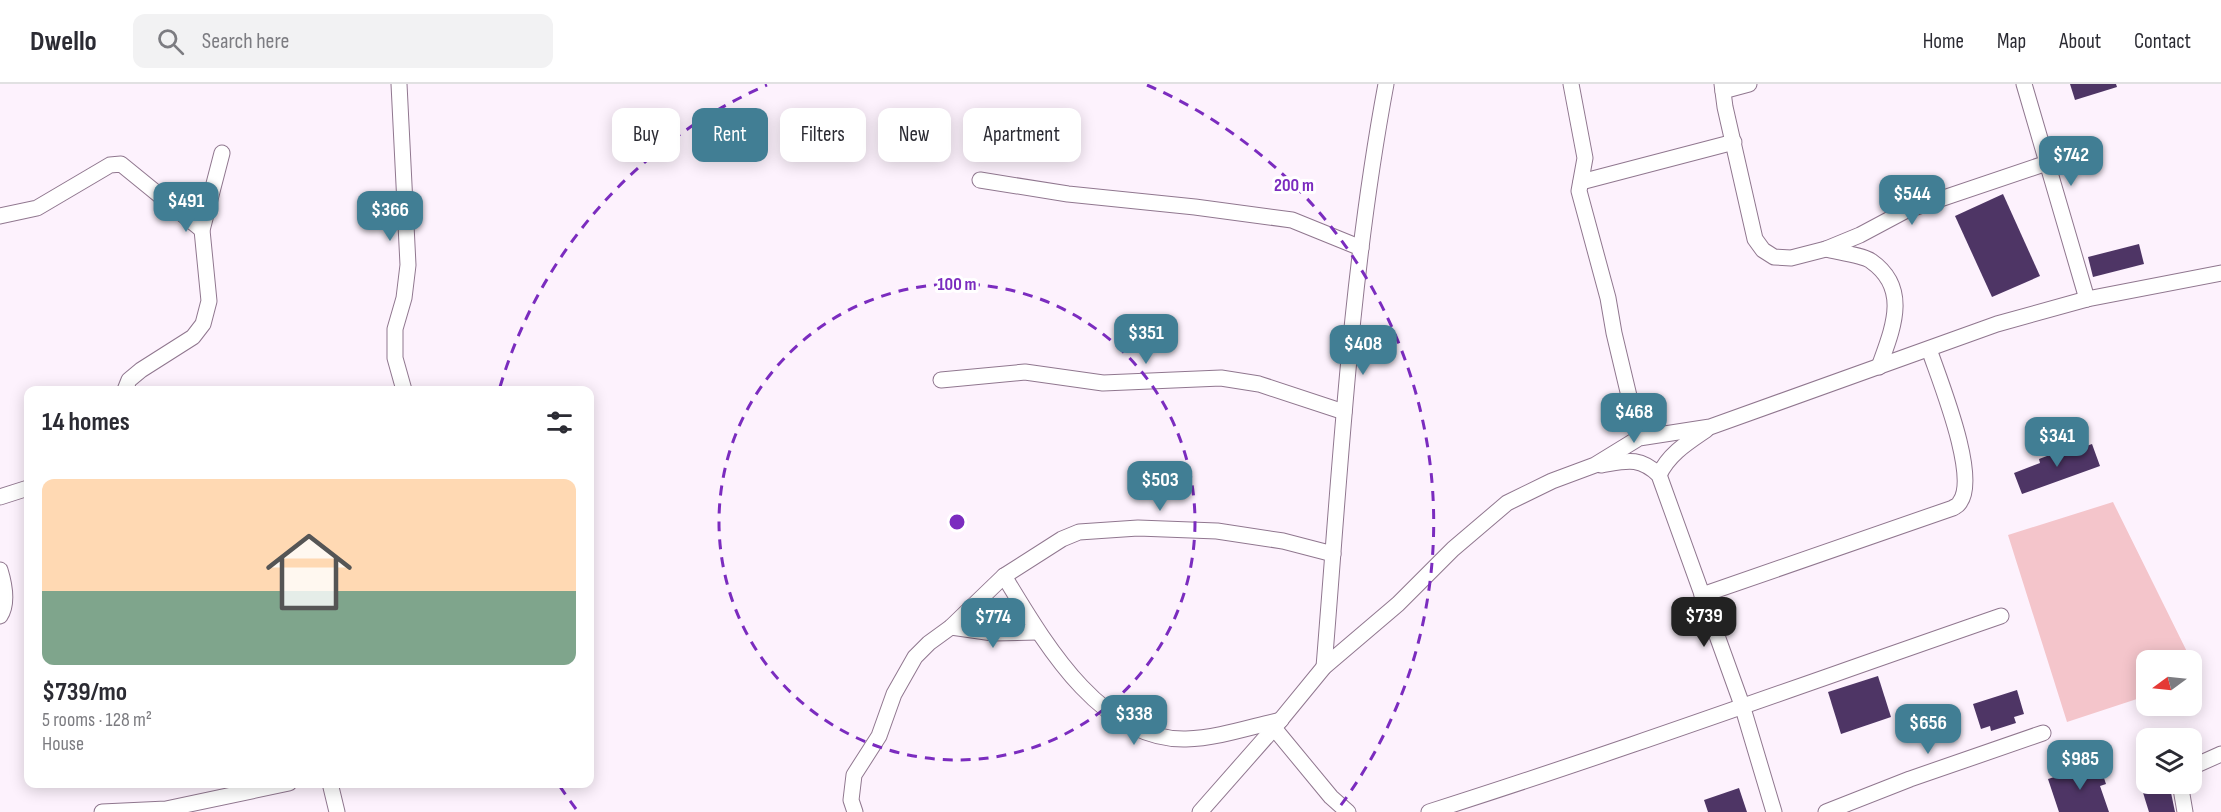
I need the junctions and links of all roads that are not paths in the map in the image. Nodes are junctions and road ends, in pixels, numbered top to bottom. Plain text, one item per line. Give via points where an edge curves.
1 (399, 84) edge
2 (1386, 84) edge
3 (1572, 84) edge
4 (1749, 84) edge
5 (2024, 84) edge
6 (1722, 88) edge
7 (1734, 142) junction
8 (222, 153) dead end
9 (2047, 163) junction
10 (980, 180) dead end
11 (1581, 182) junction
12 (0, 216) edge
13 (202, 230) junction
14 (1361, 248) junction
15 (1826, 249) junction
16 (2221, 273) edge
17 (2087, 298) junction
18 (1929, 349) junction
19 (1879, 367) junction
20 (941, 380) dead end
21 (127, 386) edge
22 (403, 386) edge
23 (1344, 412) junction
24 (1710, 427) junction
25 (1639, 438) junction
26 (1595, 465) junction
27 (1659, 475) junction
28 (24, 489) edge
29 (0, 497) edge
30 (1333, 554) junction
31 (0, 570) edge
32 (1004, 576) junction
33 (1702, 594) junction
34 (0, 616) edge
35 (2001, 616) dead end
36 (951, 627) junction
37 (1038, 632) junction
38 (1324, 667) junction
39 (1742, 705) junction
40 (1278, 724) junction
41 (2043, 733) dead end
42 (2221, 753) edge
43 (2202, 762) edge
44 (265, 788) edge
45 (331, 788) edge
46 (2182, 794) edge
47 (102, 812) edge
48 (337, 812) edge
49 (855, 812) edge
50 (1200, 812) edge
51 (1348, 812) edge
52 (1429, 812) edge
53 (1774, 812) edge
54 (1826, 812) edge
55 (2186, 812) edge

1 - 22 street via 408,265 395,329 395,358
2 - 14 street
3 - 11 street via 1585,158
4 - 6 street
5 - 9 street
6 - 7 street
7 - 11 street
7 - 15 street via 1755,238 1763,250 1791,258
8 - 13 street
9 - 15 street via 1905,211
9 - 17 street
10 - 14 street via 1292,220
11 - 25 street via 1579,191
12 - 13 street via 37,208 110,165 121,164
13 - 21 street via 209,301 203,324 193,337 141,369
14 - 23 street
15 - 19 street via 1870,260 1888,279 1897,302
16 - 17 street
17 - 18 street
18 - 19 street
18 - 33 street via 1956,425 1964,466 1961,502
19 - 24 street
20 - 23 street via 1025,372 1103,383 1221,378 1259,384
23 - 30 street
24 - 25 street
24 - 27 street via 1665,462
25 - 26 street
26 - 27 street via 1633,460 1649,465
26 - 38 street via 1507,503
27 - 33 street
28 - 29 street
30 - 32 street via 1283,541 1217,531 1138,528 1079,532
30 - 38 street
31 - 34 street via 5,599
32 - 36 street
32 - 37 street
33 - 39 street
35 - 39 street
36 - 37 street via 993,633
36 - 49 street via 915,657 894,694 879,736 854,776 851,800
37 - 40 street via 1083,690 1144,733 1188,739
38 - 40 street
39 - 52 street via 1568,768
39 - 53 street
40 - 50 street
40 - 51 street via 1332,797
41 - 54 street
42 - 43 street
44 - 47 street via 166,809
45 - 48 street
46 - 55 street

